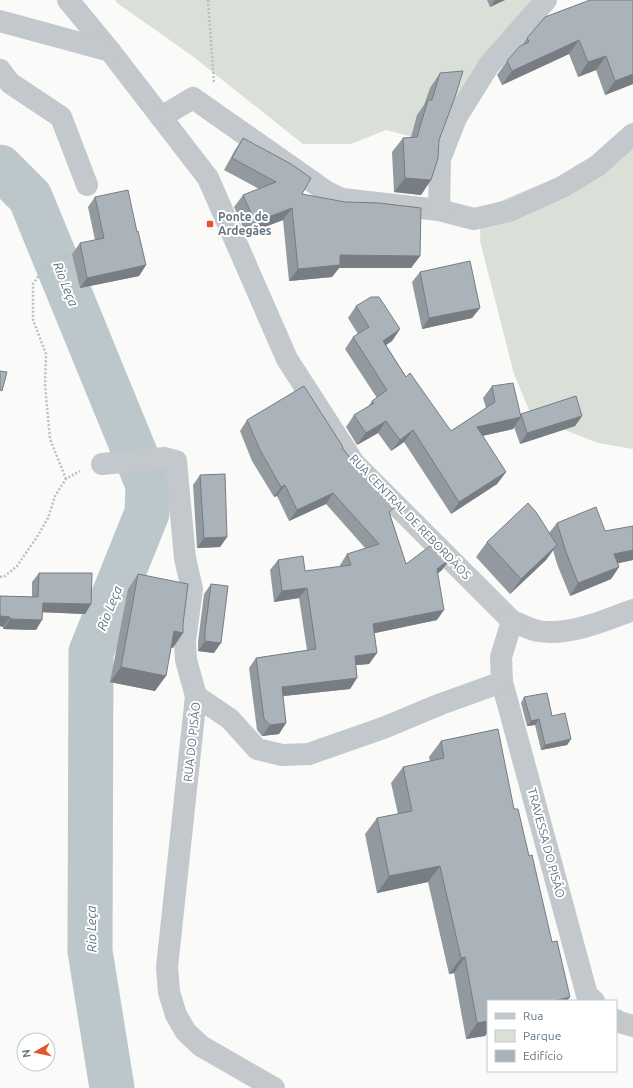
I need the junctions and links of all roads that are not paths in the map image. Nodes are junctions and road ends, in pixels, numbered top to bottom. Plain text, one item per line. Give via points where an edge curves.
1 (68, 0) edge
2 (546, 0) edge
3 (0, 20) edge
4 (110, 51) junction
5 (0, 70) edge
6 (161, 117) junction
7 (633, 134) edge
8 (88, 185) dead end
9 (439, 210) junction
10 (102, 464) road end
11 (633, 610) edge
12 (512, 621) junction
13 (502, 682) junction
14 (196, 696) junction
15 (593, 1000) edge
16 (617, 1021) edge
17 (633, 1026) edge
18 (274, 1088) edge

1 - 4 street, RUA CENTRAL DE REBORDÃOS
2 - 9 street via 489,65 456,118 440,159
3 - 4 street
4 - 6 street, RUA CENTRAL DE REBORDÃOS
5 - 8 street via 10,83 61,117
6 - 9 street via 193,98 327,192 342,199
6 - 12 street, RUA CENTRAL DE REBORDÃOS via 208,178 287,359 354,463
7 - 9 street via 597,166 562,187 509,210 474,219
10 - 14 street via 165,458 176,461 185,558 192,589 185,641 186,660
11 - 12 street, RUA CENTRAL DE REBORDÃOS via 580,628 557,632 537,631
12 - 13 street via 500,657
13 - 14 street, RUA DO PISÃO via 309,754 282,755 257,748 230,719
13 - 15 street, TRAVESSA DO PISÃO via 587,994
14 - 18 street, RUA DO PISÃO via 168,967 169,992 176,1015 191,1037 201,1046
16 - 17 street

